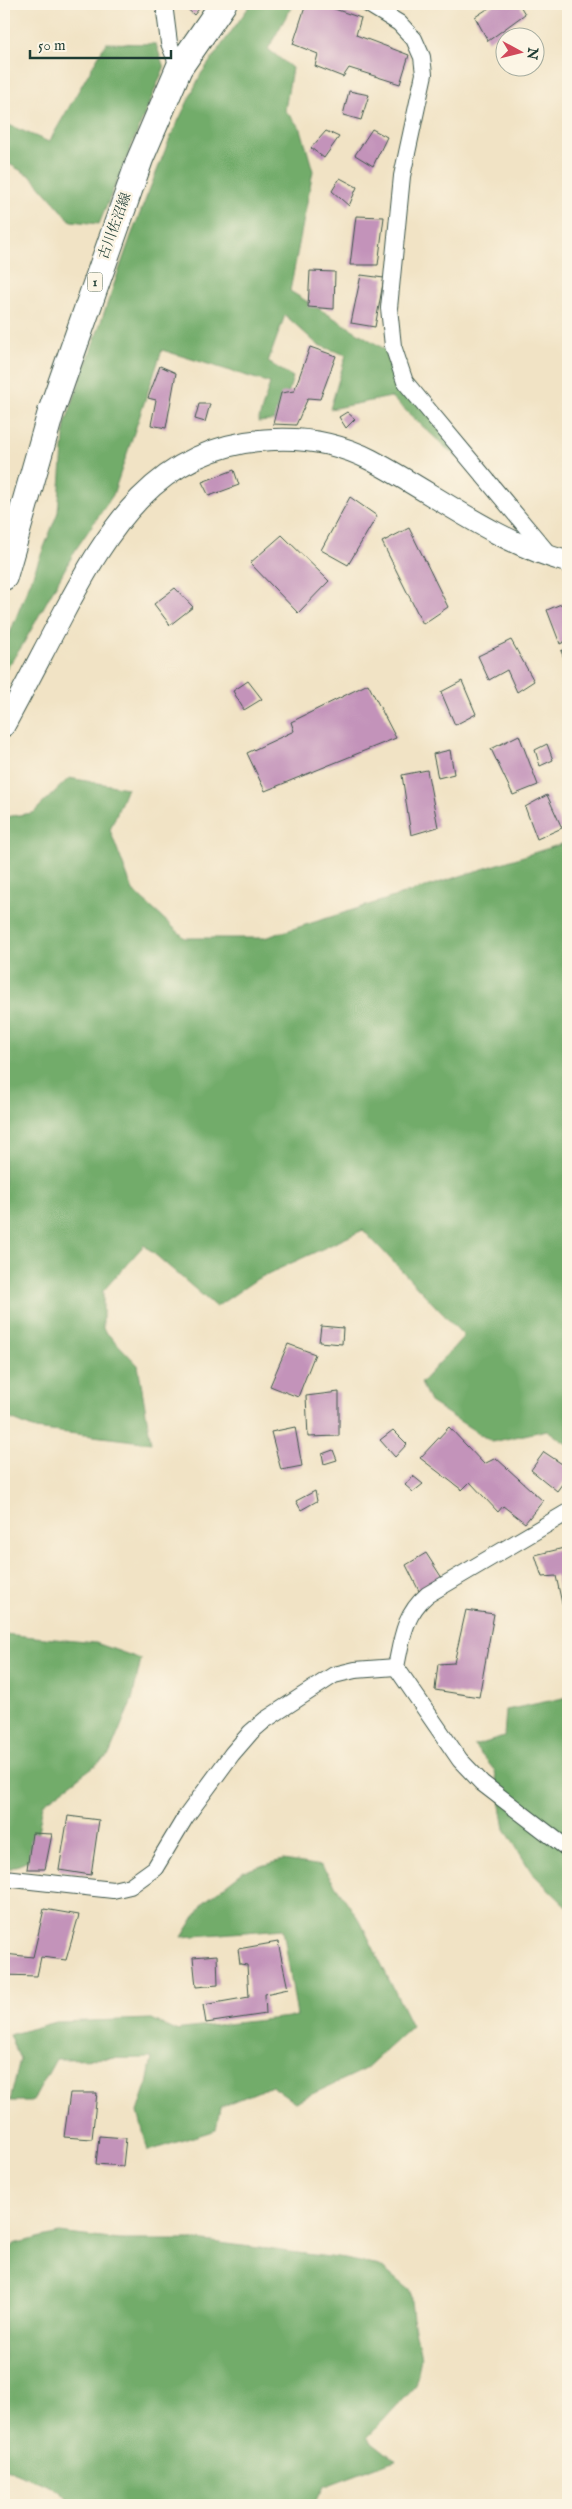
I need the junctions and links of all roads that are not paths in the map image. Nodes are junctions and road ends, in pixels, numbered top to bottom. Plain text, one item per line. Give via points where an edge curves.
1 (164, 4) edge
2 (223, 4) edge
3 (368, 4) edge
4 (179, 68) junction
5 (560, 560) edge
6 (4, 577) edge
7 (4, 726) edge
8 (568, 1512) edge
9 (396, 1667) junction
10 (568, 1849) edge
11 (4, 1878) edge

1 - 4 street via 169,43
2 - 4 main road, 古川佐沼線 / 1
3 - 5 street via 399,23 414,39 422,57 424,74 402,176 389,308 393,346 406,382
4 - 6 main road, 古川佐沼線 / 1 via 156,117 108,245 51,412
5 - 7 street via 482,526 370,460 340,446 313,440 279,439 250,441 216,449 161,478 131,506 106,538
8 - 9 street via 427,1595 415,1606 407,1622
9 - 10 street via 460,1760 513,1808
9 - 11 street via 334,1675 309,1689 251,1732 206,1789 155,1868 130,1886 113,1890

